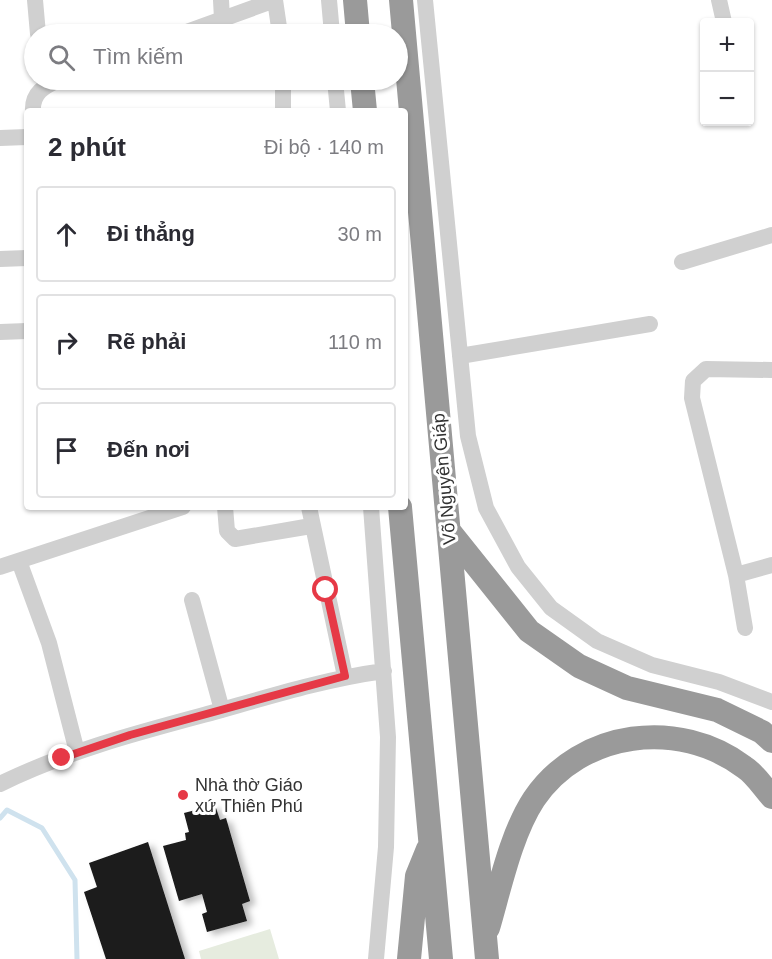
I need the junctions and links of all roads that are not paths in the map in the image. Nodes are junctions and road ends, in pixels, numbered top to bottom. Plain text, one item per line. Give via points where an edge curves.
1 (35, 0) edge
2 (221, 0) edge
3 (329, 0) edge
4 (355, 0) edge
5 (401, 0) edge
6 (425, 0) edge
7 (719, 0) edge
8 (723, 18) edge
9 (222, 19) junction
10 (37, 24) edge
11 (208, 24) edge
12 (279, 24) edge
13 (331, 24) edge
14 (357, 24) edge
15 (403, 24) edge
16 (408, 77) edge
17 (41, 90) edge
18 (283, 90) edge
19 (336, 90) edge
20 (363, 90) edge
21 (33, 108) edge
22 (283, 108) edge
23 (338, 108) edge
24 (365, 108) edge
25 (24, 136) edge
26 (0, 138) edge
27 (772, 234) edge
28 (24, 258) edge
29 (0, 259) edge
30 (682, 262) dead end
31 (650, 324) dead end
32 (24, 331) edge
33 (0, 332) edge
34 (460, 356) junction
35 (772, 370) edge
36 (174, 510) edge
37 (225, 510) edge
38 (309, 510) edge
39 (371, 510) edge
40 (400, 510) edge
41 (311, 526) junction
42 (449, 531) junction
43 (19, 561) junction
44 (772, 565) edge
45 (0, 567) edge
46 (736, 575) junction
47 (192, 600) dead end
48 (745, 628) dead end
49 (384, 671) junction
50 (345, 676) junction
51 (772, 702) edge
52 (222, 710) junction
53 (772, 741) edge
54 (77, 752) junction
55 (0, 784) edge
56 (772, 797) edge
57 (431, 842) junction
58 (486, 949) edge
59 (376, 959) edge
60 (409, 959) edge
61 (441, 959) edge

1 - 10 street
2 - 9 street
3 - 13 street
4 - 14 highway
5 - 15 highway, Võ Nguyên Giáp
6 - 34 street
7 - 8 street
9 - 11 street
9 - 12 street via 275,0
16 - 42 highway, Võ Nguyên Giáp
17 - 21 street via 34,97
18 - 22 street
19 - 23 street
20 - 24 highway
25 - 26 street
27 - 30 street
28 - 29 street
31 - 34 street
32 - 33 street
34 - 51 street via 468,436 486,508 518,567 551,608 597,641 652,665 719,682
35 - 46 street via 706,369 693,381 692,398
36 - 43 street
37 - 41 street via 227,531 235,539
38 - 41 street
39 - 49 street
40 - 57 highway
41 - 50 street
42 - 53 highway via 530,631 579,666 627,688 717,710
42 - 58 highway, Võ Nguyên Giáp
43 - 45 street
43 - 54 street via 49,644
44 - 46 street
46 - 48 street
47 - 52 street
49 - 50 street
49 - 59 street via 388,737 386,847
50 - 52 street
52 - 54 street
54 - 55 street
56 - 58 highway via 745,767 704,744 657,735 610,742 567,764 534,799 514,843
57 - 60 highway via 417,876
57 - 61 highway

